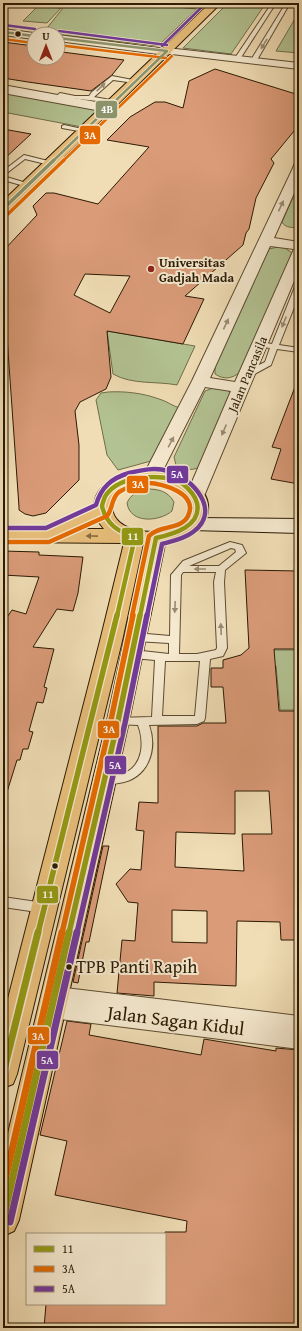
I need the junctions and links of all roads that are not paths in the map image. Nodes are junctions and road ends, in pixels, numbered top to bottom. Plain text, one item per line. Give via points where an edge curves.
1 (216, 3) edge
2 (274, 3) edge
3 (288, 3) edge
4 (261, 23) junction
5 (275, 25) junction
6 (3, 32) edge
7 (26, 35) edge
8 (66, 39) edge
9 (166, 51) junction
10 (238, 58) junction
11 (254, 60) junction
12 (299, 66) edge
13 (135, 81) junction
14 (3, 89) edge
15 (91, 98) junction
16 (56, 99) junction
17 (110, 105) junction
18 (64, 127) dead end
19 (84, 130) junction
20 (50, 163) junction
21 (299, 168) edge
22 (3, 174) edge
23 (3, 178) edge
24 (28, 185) junction
25 (3, 209) edge
26 (299, 232) edge
27 (268, 235) junction
28 (299, 246) edge
29 (299, 252) edge
30 (299, 286) edge
31 (284, 304) junction
32 (267, 345) junction
33 (299, 350) edge
34 (200, 381) junction
35 (244, 381) junction
36 (152, 476) junction
37 (195, 496) junction
38 (103, 510) junction
39 (191, 524) junction
40 (299, 526) edge
41 (3, 535) edge
42 (48, 535) junction
43 (141, 537) junction
44 (180, 569) junction
45 (221, 569) junction
46 (174, 640) junction
47 (134, 645) junction
48 (205, 657) junction
49 (160, 658) junction
50 (174, 658) junction
51 (130, 721) junction
52 (157, 721) junction
53 (104, 780) junction
54 (3, 902) edge
55 (44, 908) junction
56 (54, 999) junction
57 (299, 1022) edge
58 (299, 1036) edge
59 (3, 1074) edge
60 (3, 1220) edge

1 - 9 main road
2 - 4 lane
3 - 5 lane
4 - 5 lane
4 - 10 lane
5 -> 11 lane
6 - 7 street
8 - 9 street
9 - 10 street
9 - 13 main road
10 - 11 street
11 - 12 street
15 -> 13 lane via 112,78
13 - 17 main road
14 - 16 street
15 - 16 lane via 60,95
15 - 17 lane
16 - 17 street
17 - 19 main road
18 - 19 lane
19 - 20 main road
20 - 22 lane via 24,158
20 - 24 main road
27 -> 21 street
23 - 24 lane
24 - 25 main road
26 - 27 street
27 - 28 street
34 -> 27 street
29 - 31 street, Jalan Pancasila
30 - 31 lane
31 -> 32 street, Jalan Pancasila
32 - 33 lane
32 - 35 street, Jalan Pancasila
34 - 35 street
36 -> 34 street
35 -> 37 street, Jalan Pancasila
36 - 37 main road via 180,483
36 - 38 main road via 133,478 114,487 106,495
37 - 39 main road via 198,511
38 - 42 main road
38 - 43 main road via 109,524 119,531
39 - 40 street
39 - 43 main road via 177,533
41 - 42 main road
43 -> 42 main road
43 - 47 main road
43 - 55 main road via 111,641
45 -> 44 lane
44 - 45 lane via 186,563 230,546 240,548 241,553
44 -> 46 lane via 176,575
48 -> 45 lane via 219,653 222,648 219,582
46 - 47 lane
46 - 50 lane
47 - 49 lane
47 - 51 main road
48 - 50 lane
48 - 52 lane via 200,718
49 - 50 lane
49 - 52 lane
51 - 52 lane
51 - 53 main road
51 - 53 lane via 147,734 147,749 143,763 138,770 128,776
53 - 56 main road
54 - 55 lane
55 - 59 main road
56 - 57 lane, Jalan Sagan Kidul
56 - 58 street, Jalan Sagan Kidul
56 - 60 main road

